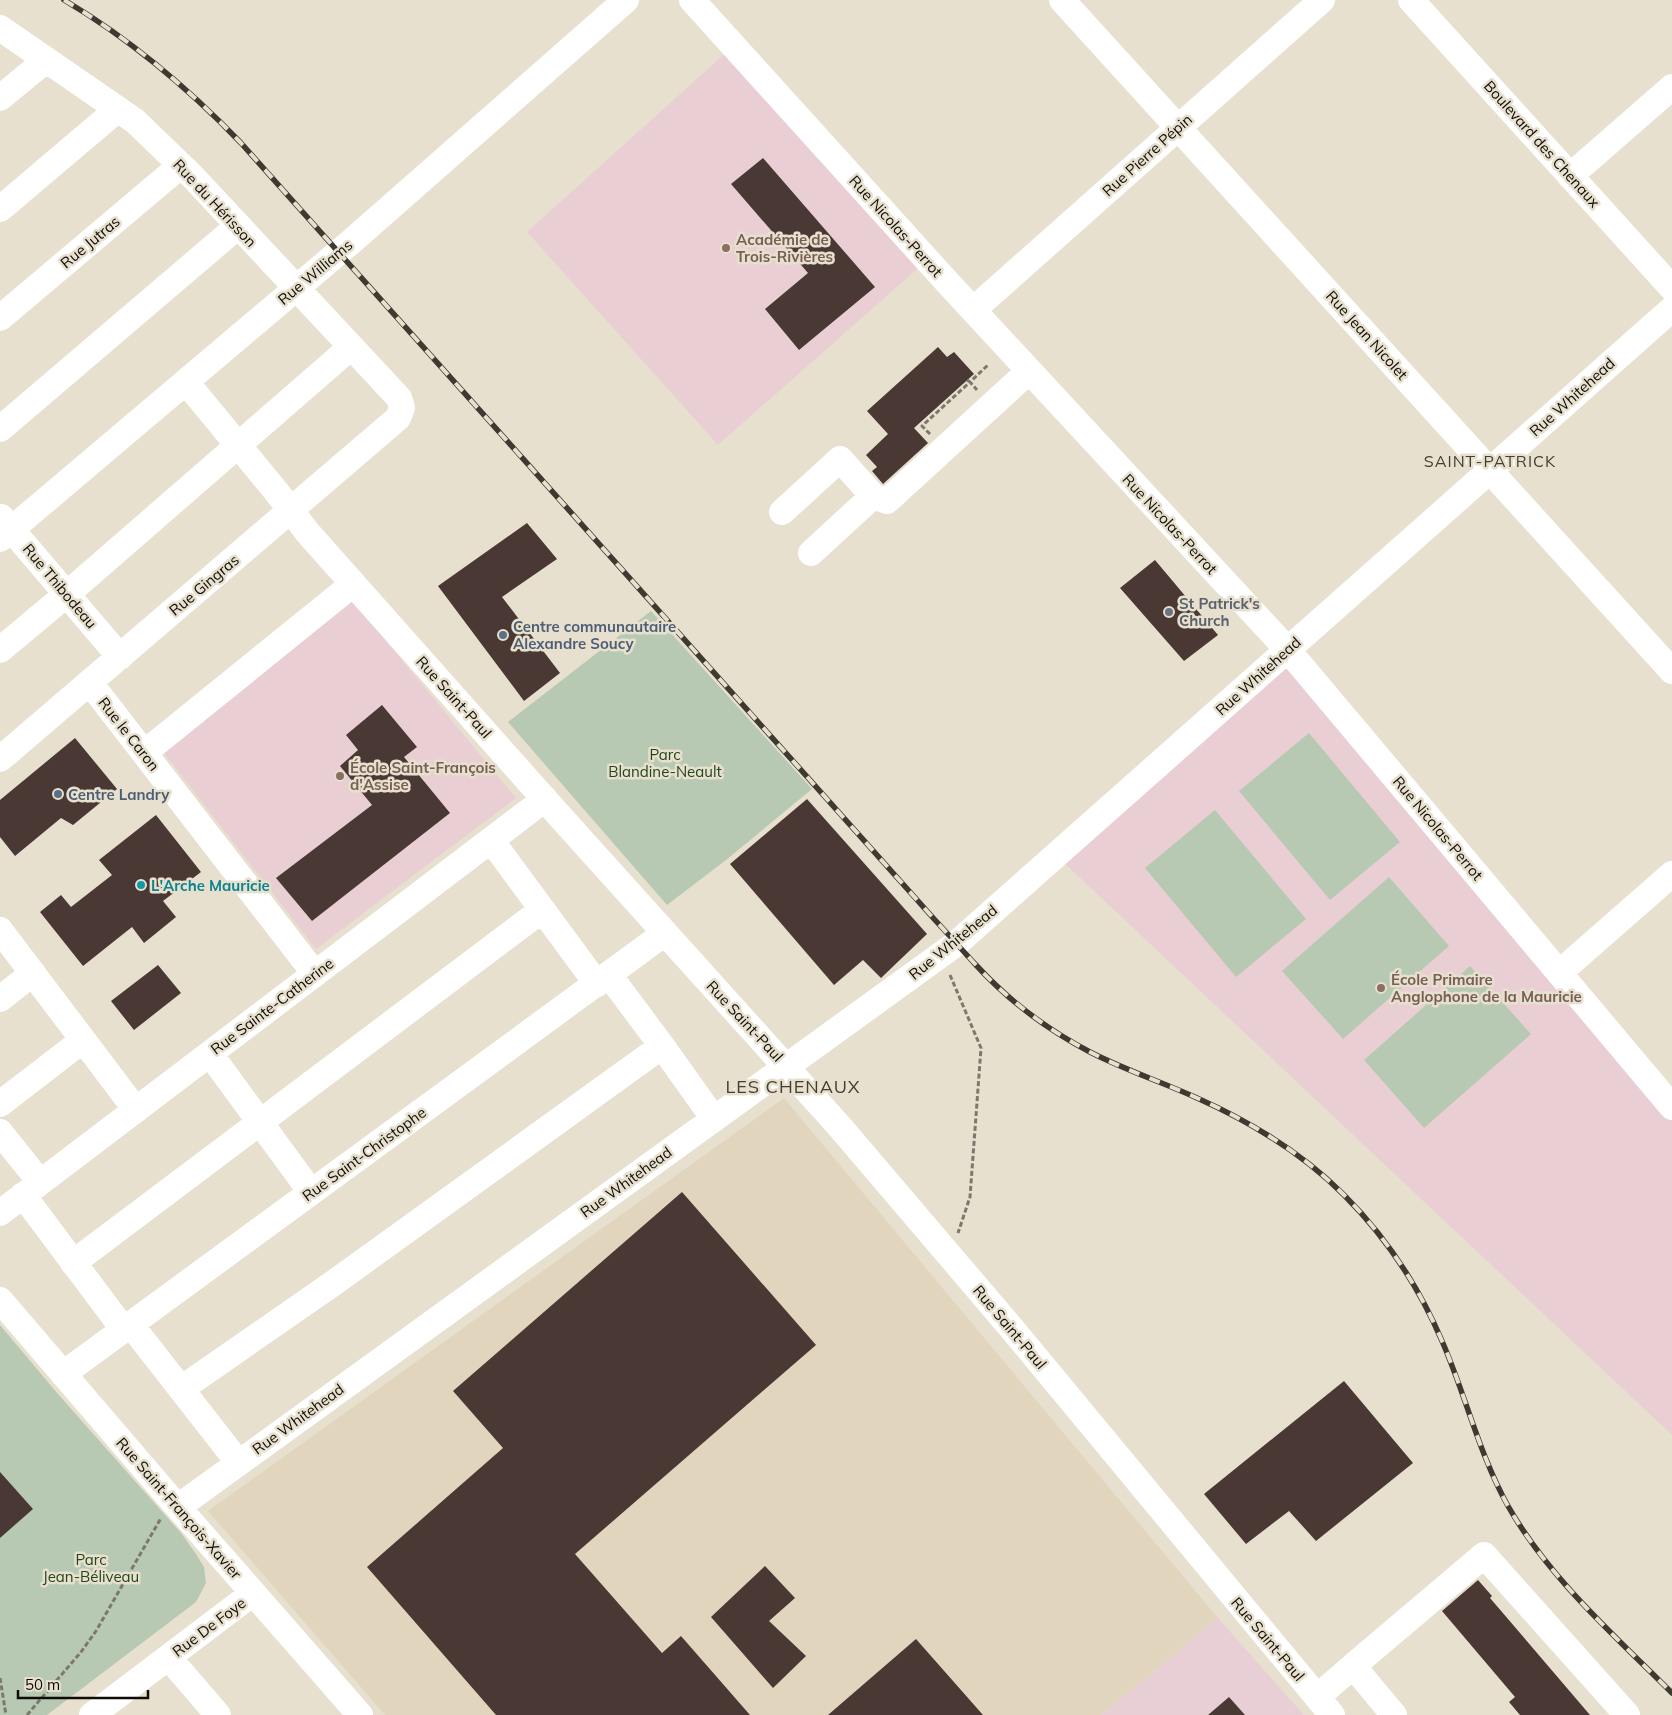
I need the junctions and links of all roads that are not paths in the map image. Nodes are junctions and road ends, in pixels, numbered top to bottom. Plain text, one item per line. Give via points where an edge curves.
1 (626, 0) edge
2 (692, 0) edge
3 (1062, 0) edge
4 (1322, 0) edge
5 (1412, 0) edge
6 (0, 28) edge
7 (46, 60) junction
8 (1672, 87) edge
9 (0, 98) edge
10 (118, 109) junction
11 (1178, 128) junction
12 (180, 166) junction
13 (1570, 176) junction
14 (0, 209) edge
15 (238, 226) junction
16 (296, 288) junction
17 (1672, 288) edge
18 (1672, 308) edge
19 (973, 310) junction
20 (0, 318) edge
21 (351, 347) junction
22 (1029, 371) junction
23 (186, 382) junction
24 (402, 408) joint
25 (0, 429) edge
26 (238, 445) junction
27 (1490, 470) junction
28 (873, 496) junction
29 (291, 511) junction
30 (782, 512) dead end
31 (4, 528) edge
32 (811, 553) dead end
33 (353, 584) junction
34 (67, 594) junction
35 (0, 650) edge
36 (1287, 650) junction
37 (120, 657) junction
38 (1672, 671) edge
39 (90, 683) junction
40 (144, 753) junction
41 (0, 759) edge
42 (544, 799) junction
43 (491, 840) junction
44 (1672, 874) edge
45 (542, 910) junction
46 (0, 930) edge
47 (665, 933) junction
48 (1559, 973) junction
49 (33, 974) junction
50 (315, 974) junction
51 (603, 979) junction
52 (0, 999) edge
53 (83, 1040) junction
54 (662, 1046) junction
55 (210, 1054) junction
56 (787, 1066) junction
57 (0, 1104) edge
58 (1672, 1107) edge
59 (136, 1110) junction
60 (714, 1119) junction
61 (260, 1122) junction
62 (0, 1132) edge
63 (31, 1189) junction
64 (311, 1192) junction
65 (0, 1212) edge
66 (74, 1263) junction
67 (0, 1300) edge
68 (128, 1327) junction
69 (64, 1374) junction
70 (181, 1390) junction
71 (238, 1462) junction
72 (171, 1510) junction
73 (253, 1592) junction
74 (169, 1658) junction
75 (1353, 1666) junction
76 (1324, 1706) edge
77 (92, 1715) edge
78 (218, 1715) edge
79 (360, 1715) edge
80 (1394, 1715) edge
81 (1627, 1715) edge

1 - 16 street, Rue Williams
2 - 19 street, Rue Nicolas-Perrot
3 - 11 street, Rue Jean Nicolet
4 - 11 street, Rue Pierre Pépin
5 - 13 street, Boulevard des Chenaux
6 - 7 street, Rue du Hérisson
7 - 9 street
7 - 10 street, Rue du Hérisson
8 - 13 street
10 - 12 street, Rue du Hérisson
10 - 14 street
11 - 19 street, Rue Pierre Pépin
11 - 27 street, Rue Jean Nicolet
12 - 15 street, Rue du Hérisson
12 - 20 street, Rue Jutras
13 - 17 street, Boulevard des Chenaux
15 - 16 street, Rue du Hérisson
15 - 25 street
16 - 21 street, Rue du Hérisson
16 - 23 street, Rue Williams
18 - 27 street, Rue Whitehead
19 - 22 street, Rue Nicolas-Perrot
21 - 24 street, Rue du Hérisson via 399,398
21 - 26 street
22 - 28 street via 887,501
22 - 36 street, Rue Nicolas-Perrot
23 - 26 street, Rue Saint-Paul
23 - 31 street, Rue Williams
24 - 29 street, Rue Gingras via 398,418
26 - 29 street, Rue Saint-Paul
26 - 34 street
27 - 36 street, Rue Whitehead
27 - 38 street, Rue Jean Nicolet
28 - 30 street via 840,459
28 - 32 street
29 - 33 street, Rue Saint-Paul
29 - 37 street, Rue Gingras
31 - 34 street, Rue Thibodeau
33 - 40 street
33 - 42 street, Rue Saint-Paul
34 - 35 street
34 - 37 street, Rue Thibodeau
36 - 48 street, Rue Nicolas-Perrot
36 - 56 street, Rue Whitehead via 957,943
37 - 39 street, Rue Gingras
39 - 40 street, Rue le Caron
39 - 41 street, Rue Gingras
40 - 50 street, Rue le Caron
42 - 43 street, Rue Sainte-Catherine
42 - 47 street, Rue Saint-Paul
43 - 45 street
43 - 50 street, Rue Sainte-Catherine
44 - 48 street
45 - 51 street
45 - 61 street
46 - 49 street
47 - 51 street, Rue Saint-Christophe
47 - 56 street, Rue Saint-Paul
48 - 58 street, Rue Nicolas-Perrot
49 - 52 street
49 - 53 street
50 - 55 street, Rue Sainte-Catherine
51 - 54 street
51 - 64 street, Rue Saint-Christophe
53 - 57 street
53 - 59 street
54 - 60 street
54 - 70 street
55 - 59 street, Rue Sainte-Catherine
55 - 61 street
56 - 60 street, Rue Whitehead
56 - 76 street, Rue Saint-Paul via 951,1257
59 - 63 street, Rue Sainte-Catherine
60 - 71 street, Rue Whitehead
61 - 64 street
61 - 66 street
62 - 63 street
63 - 65 street, Rue Sainte-Catherine
63 - 66 street
64 - 68 street, Rue Saint-Christophe
66 - 68 street
67 - 69 street, Rue Saint-François-Xavier
68 - 69 street, Rue Saint-Christophe
68 - 70 street
69 - 72 street, Rue Saint-François-Xavier
70 - 71 street
71 - 72 street, Rue Whitehead
72 - 73 street, Rue Saint-François-Xavier
73 - 74 street, Rue De Foye
73 - 79 street, Rue Saint-François-Xavier
74 - 77 street, Rue De Foye
74 - 78 street
75 - 76 street
75 - 80 street
75 - 81 street via 1484,1555

